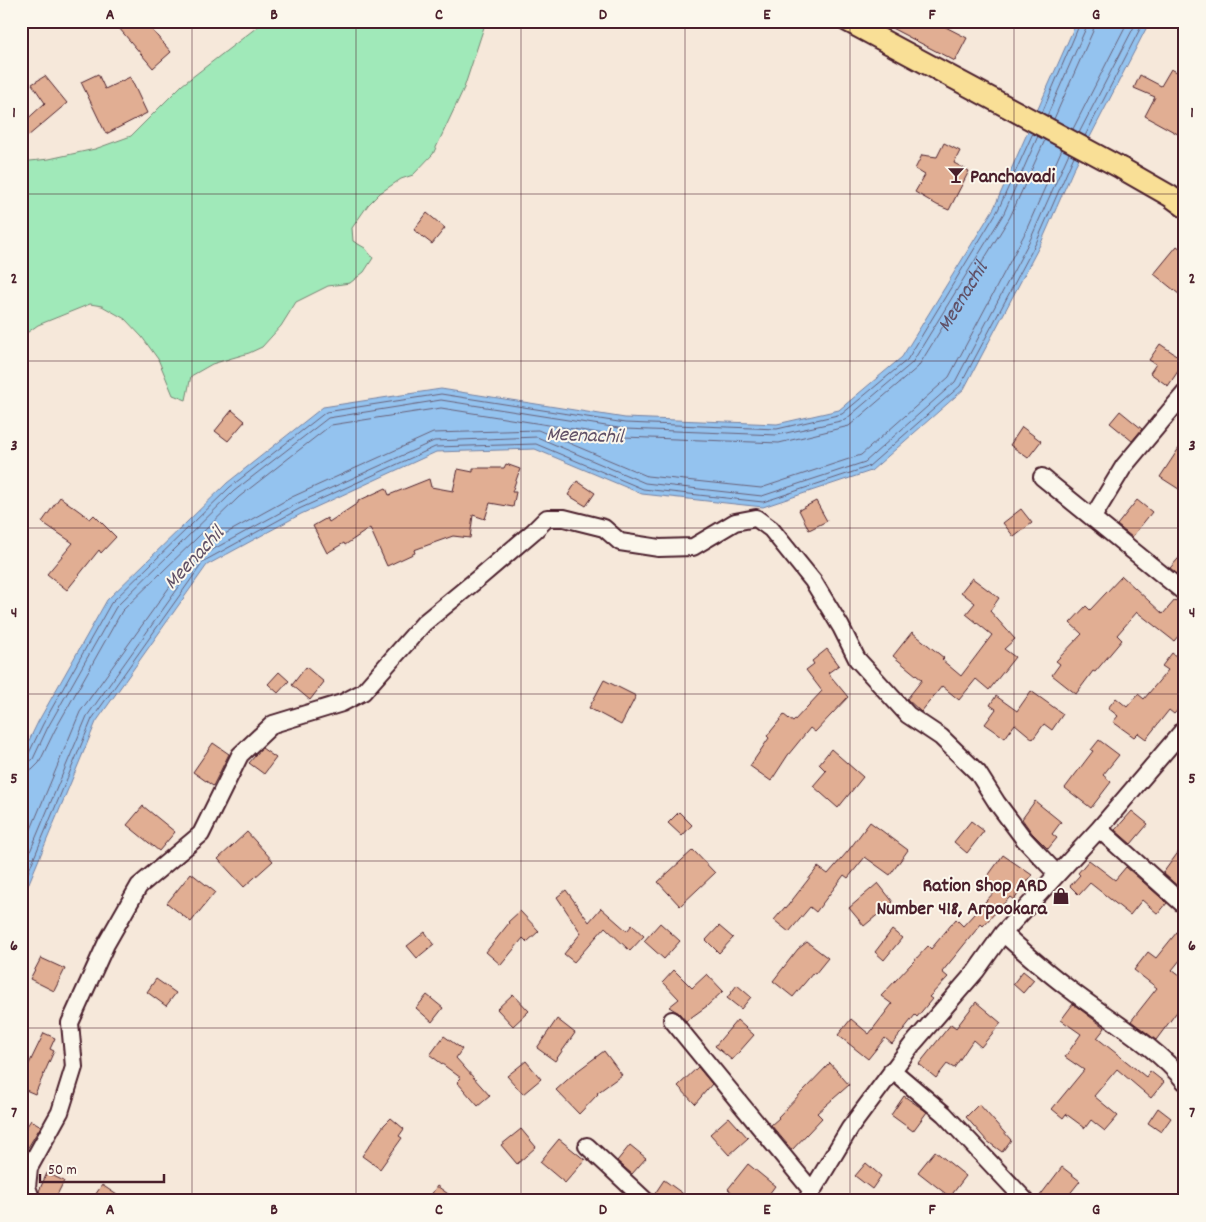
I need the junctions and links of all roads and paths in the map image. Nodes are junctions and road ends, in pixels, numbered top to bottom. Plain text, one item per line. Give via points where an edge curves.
1 (847, 21) edge
2 (1185, 207) edge
3 (1185, 393) edge
4 (1042, 477) dead end
5 (1093, 517) junction
6 (1185, 593) edge
7 (1185, 728) edge
8 (1099, 829) junction
9 (1058, 874) junction
10 (1185, 906) edge
11 (1003, 933) junction
12 (672, 1020) dead end
13 (892, 1070) junction
14 (1185, 1082) edge
15 (587, 1146) dead end
16 (809, 1196) edge
17 (32, 1201) edge
18 (646, 1201) edge
19 (1026, 1201) edge

1 - 2 main road via 1121,168
3 - 5 street via 1124,466
4 - 5 street
5 - 6 street
7 - 8 street
8 - 9 street
8 - 10 street
9 - 11 street
9 - 17 street via 1024,839 978,773 941,737 908,715 857,659 813,581 771,529 756,518 735,522 693,547 659,548 620,542 604,528 564,518 547,518 480,578 424,622 363,692 342,703 273,724 240,755 201,834 139,886 106,944 70,1023 74,1067 60,1112 29,1168 27,1187
11 - 13 street via 976,971
11 - 14 street via 1068,988 1174,1069
12 - 16 street
13 - 16 street via 850,1128
13 - 19 street via 944,1114
15 - 18 street

